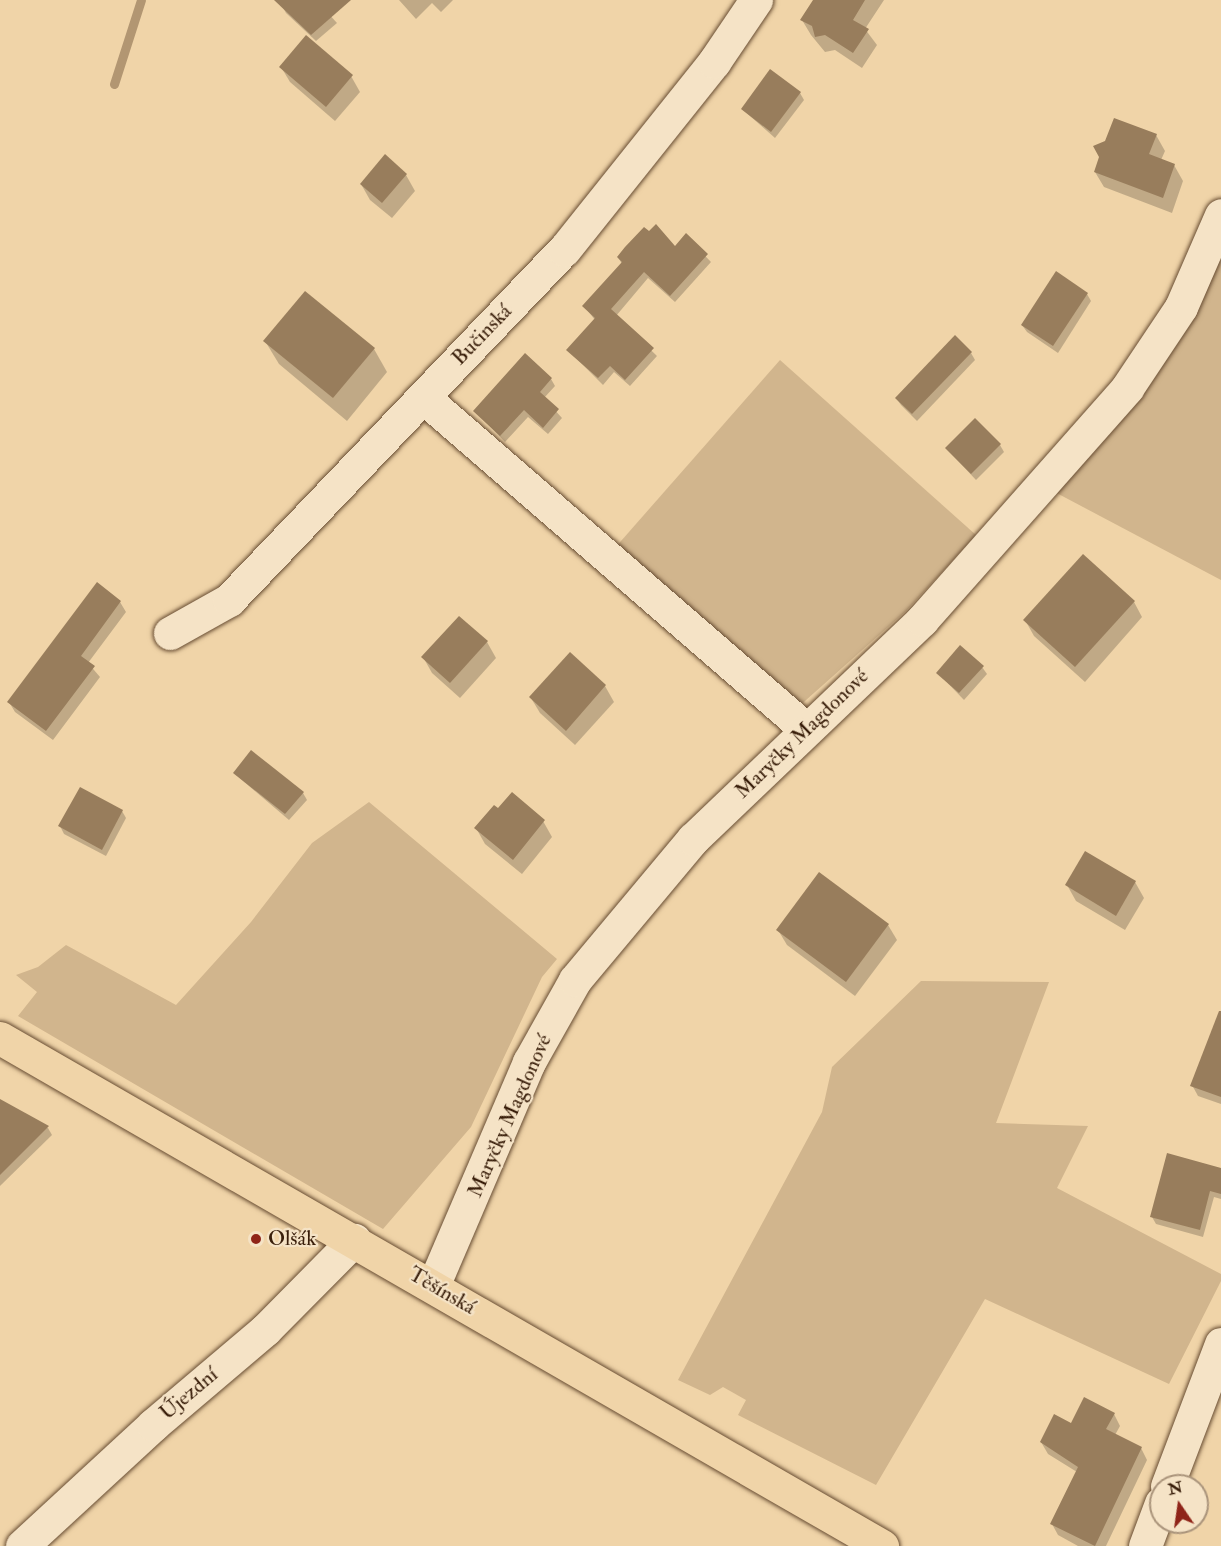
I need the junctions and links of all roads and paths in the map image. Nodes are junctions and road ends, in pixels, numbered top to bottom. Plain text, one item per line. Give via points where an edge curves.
1 (756, 0) edge
2 (1221, 215) edge
3 (1215, 250) edge
4 (423, 397) junction
5 (170, 633) dead end
6 (806, 729) junction
7 (0, 1038) edge
8 (354, 1240) junction
9 (433, 1286) junction
10 (1221, 1344) edge
11 (1172, 1474) edge
12 (21, 1546) edge
13 (882, 1546) edge

1 - 4 street, Bučinská via 714,62 564,250
2 - 3 street, Maryčky Magdonové
3 - 6 street, Maryčky Magdonové via 1127,388 922,620
4 - 5 street, Bučinská via 229,600
4 - 6 street
6 - 9 street, Maryčky Magdonové via 693,839 575,980 529,1062
7 - 8 main road, Těšínská
8 - 9 main road, Těšínská
8 - 12 street, Újezdní via 266,1330 153,1425
9 - 13 main road, Těšínská
10 - 11 street

